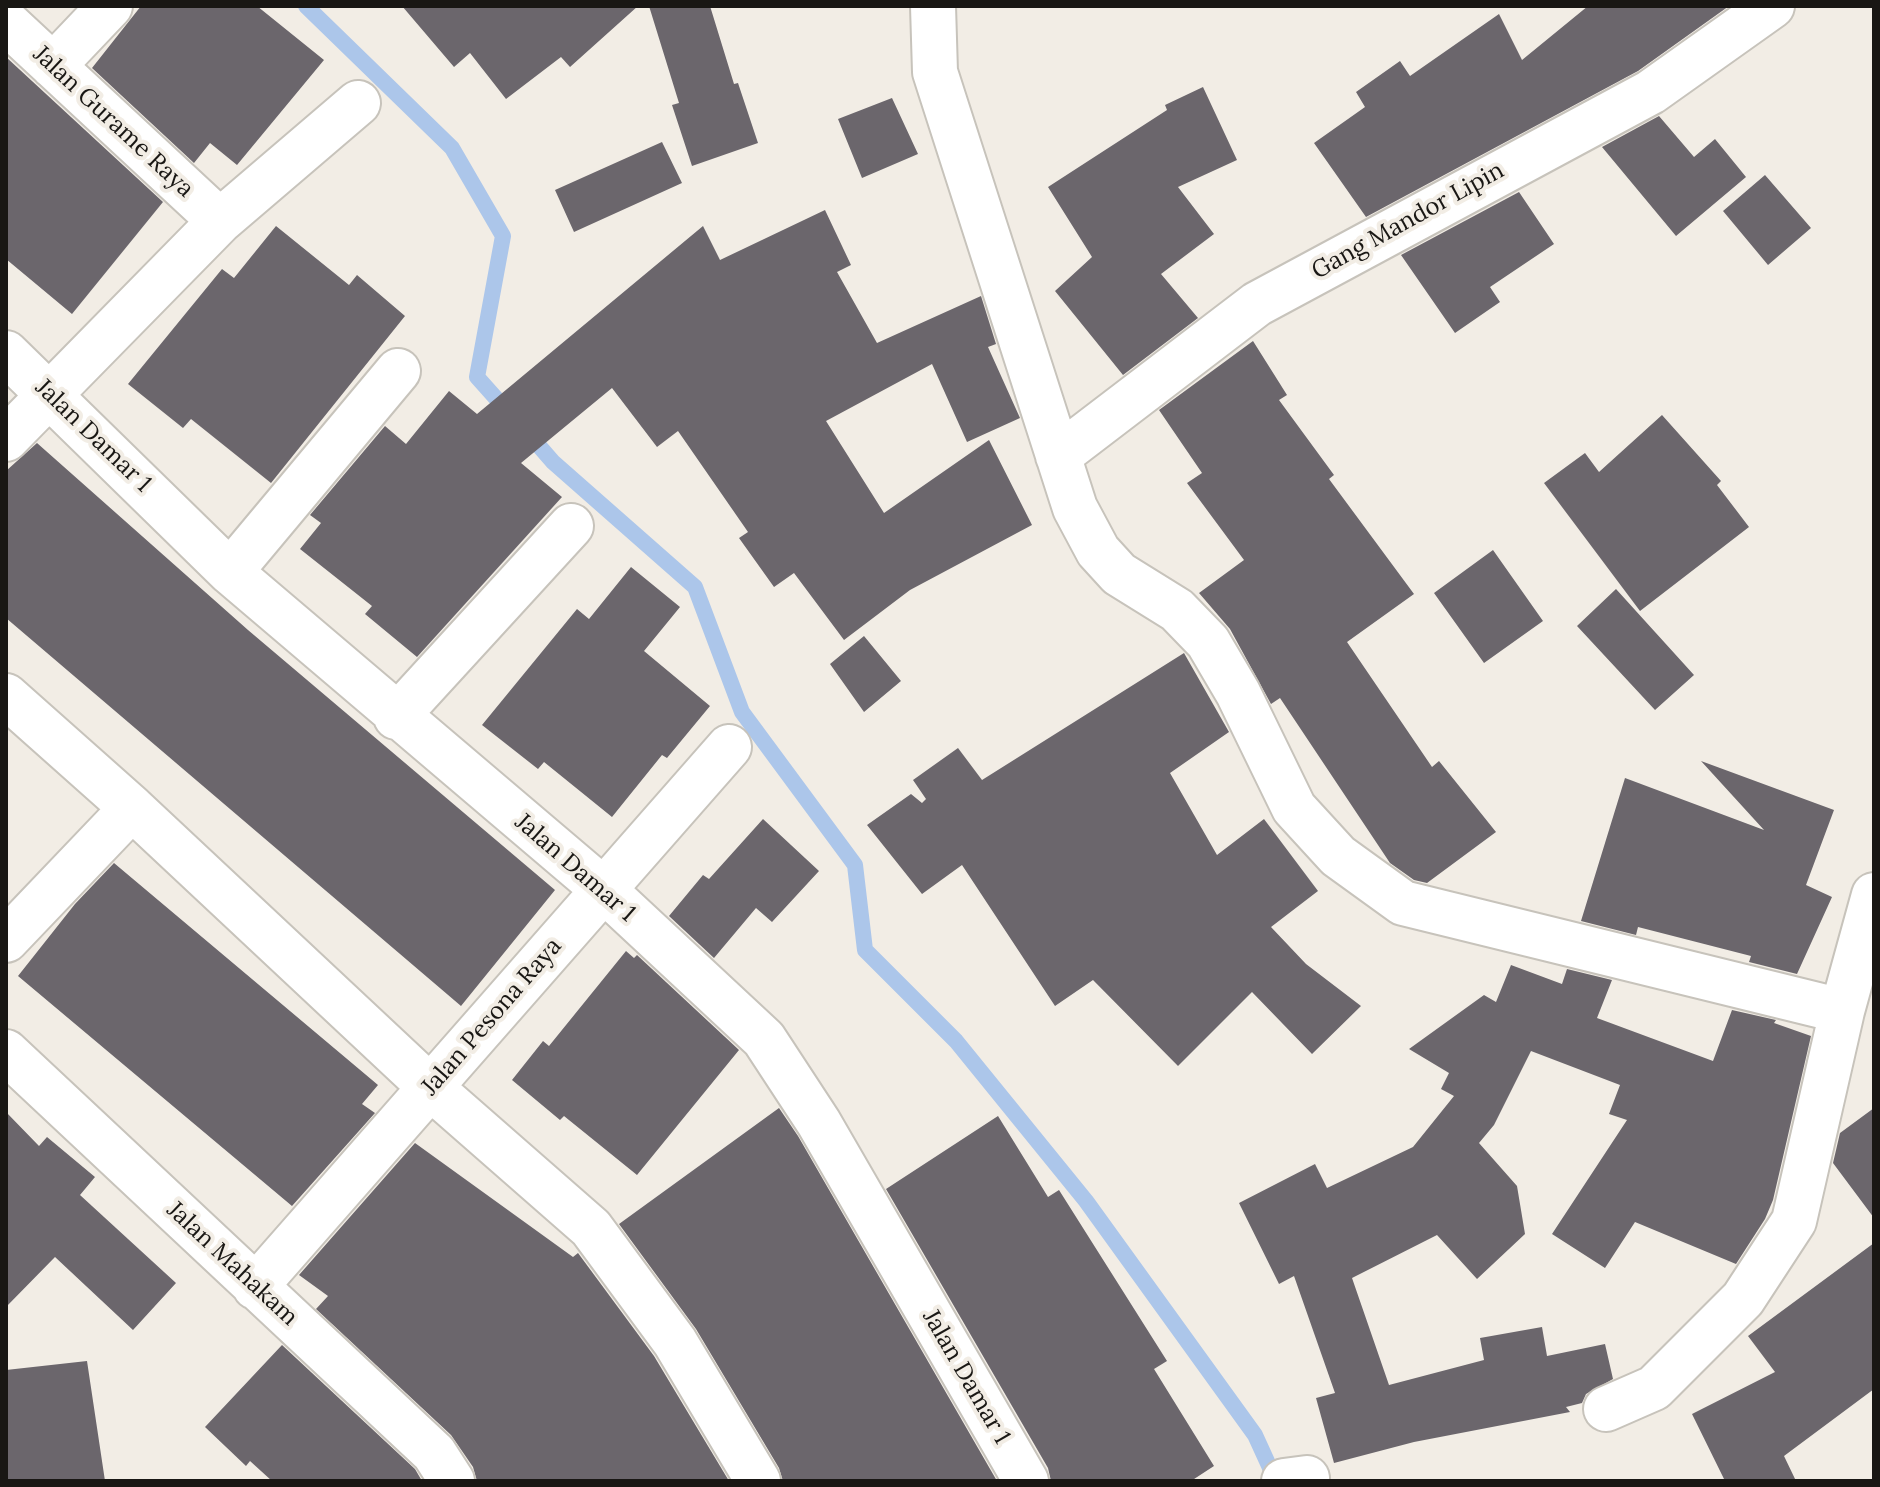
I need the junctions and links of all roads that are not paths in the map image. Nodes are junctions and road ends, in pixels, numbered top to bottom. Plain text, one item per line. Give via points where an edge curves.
1 (110, 6) edge
2 (933, 6) edge
3 (1772, 6) edge
4 (6, 22) edge
5 (53, 66) junction
6 (358, 103) dead end
7 (220, 221) junction
8 (6, 353) edge
9 (398, 371) dead end
10 (50, 394) junction
11 (6, 439) edge
12 (1058, 456) junction
13 (571, 526) dead end
14 (230, 572) junction
15 (6, 696) edge
16 (396, 717) junction
17 (729, 747) dead end
18 (132, 808) junction
19 (604, 890) junction
20 (1874, 895) edge
21 (6, 940) edge
22 (1842, 1011) junction
23 (6, 1052) edge
24 (430, 1087) junction
25 (255, 1287) junction
26 (1606, 1409) dead end
27 (452, 1481) edge
28 (758, 1481) edge
29 (1026, 1481) edge

1 - 5 street
2 - 12 street via 935,72
3 - 12 street, Gang Mandor Lipin via 1651,92 1257,304
4 - 5 street, Jalan Gurame Raya
5 - 7 street, Jalan Gurame Raya
6 - 7 street
7 - 10 street
8 - 10 street, Jalan Damar 1
9 - 14 street
10 - 11 street
10 - 14 street, Jalan Damar 1
12 - 22 street via 1075,508 1098,551 1119,574 1177,610 1208,642 1294,808 1338,856 1403,903
13 - 16 street
14 - 16 street, Jalan Damar 1
15 - 18 street
16 - 19 street, Jalan Damar 1
17 - 19 street, Jalan Pesona Raya
18 - 21 street
18 - 24 street
19 - 24 street, Jalan Pesona Raya
19 - 29 street, Jalan Damar 1 via 764,1039 819,1123
20 - 22 street
22 - 26 street via 1794,1221 1743,1299 1654,1388
23 - 25 street, Jalan Mahakam
24 - 25 street, Jalan Pesona Raya
24 - 28 street via 591,1228 675,1342
25 - 27 street, Jalan Mahakam via 434,1453

